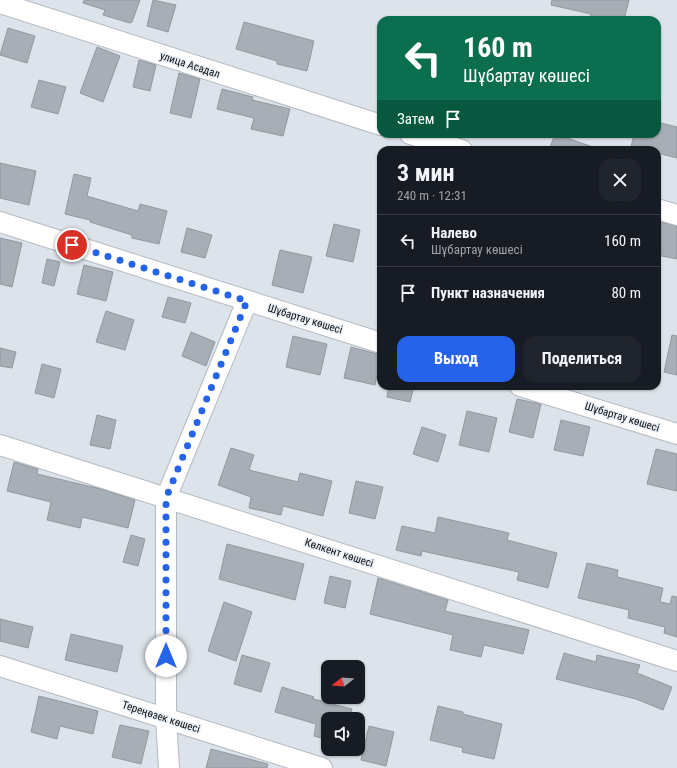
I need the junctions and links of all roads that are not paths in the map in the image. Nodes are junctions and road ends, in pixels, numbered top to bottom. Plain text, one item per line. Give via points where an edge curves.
1 (0, 3) edge
2 (377, 124) edge
3 (423, 138) edge
4 (449, 146) edge
5 (661, 210) edge
6 (677, 216) edge
7 (0, 222) edge
8 (247, 301) junction
9 (377, 342) edge
10 (533, 390) edge
11 (677, 434) edge
12 (0, 445) edge
13 (166, 498) junction
14 (677, 661) edge
15 (0, 666) edge
16 (166, 719) junction
17 (169, 768) edge
18 (322, 768) edge

1 - 2 street, улица Асадал
3 - 4 street
5 - 6 street
7 - 8 street, Шұбартау көшесі
8 - 9 street, Шұбартау көшесі
8 - 13 street
10 - 11 street, Шұбартау көшесі
12 - 13 street, Көлкент көшесі
13 - 14 street, Көлкент көшесі
13 - 16 street
15 - 16 street, Тереңөзек көшесі
16 - 17 street
16 - 18 street, Тереңөзек көшесі

